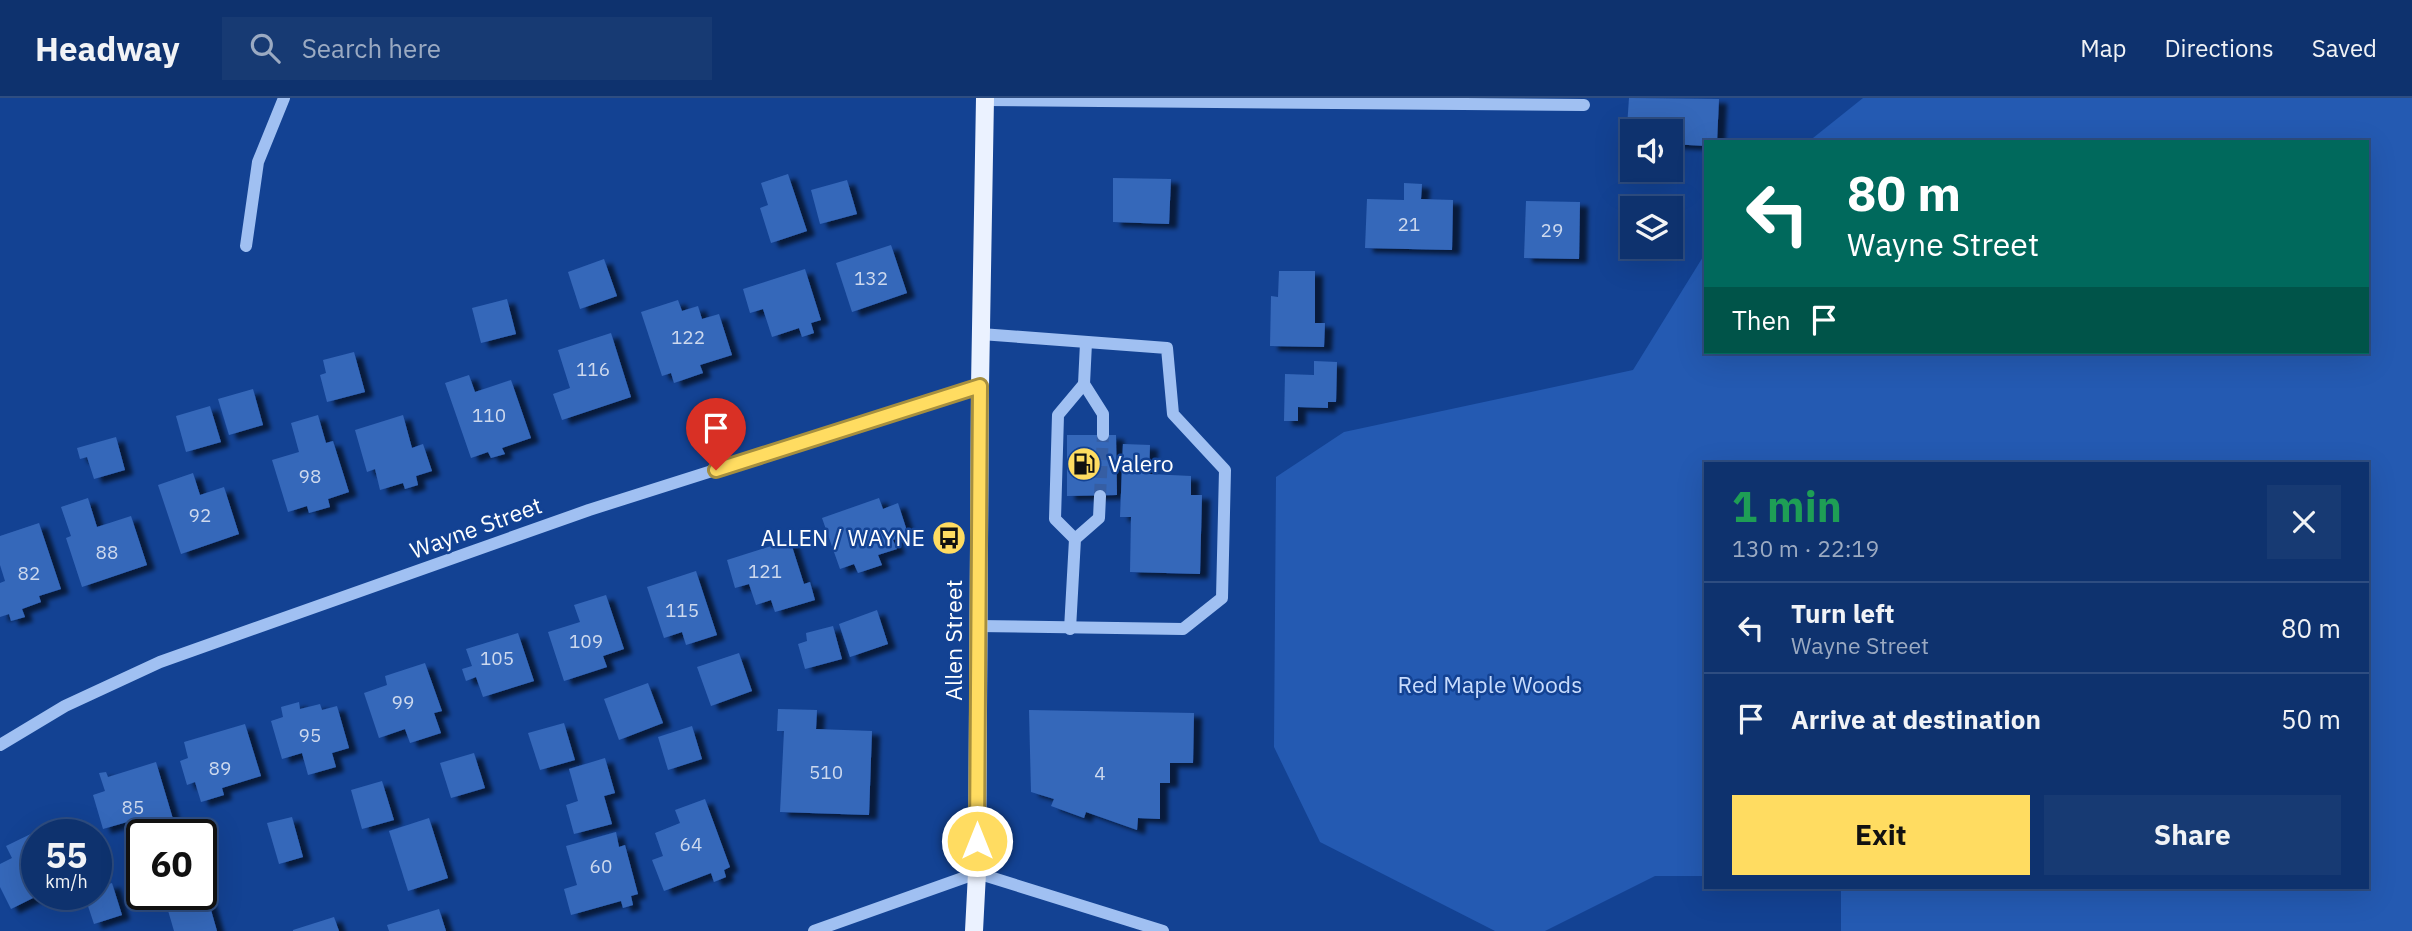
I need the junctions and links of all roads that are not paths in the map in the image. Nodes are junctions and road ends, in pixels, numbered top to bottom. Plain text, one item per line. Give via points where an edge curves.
1 (284, 98) edge
2 (985, 99) edge
3 (1584, 105) dead end
4 (246, 246) dead end
5 (981, 334) junction
6 (1086, 343) junction
7 (1084, 384) junction
8 (980, 386) junction
9 (1103, 435) tunnel mouth
10 (1100, 496) tunnel mouth
11 (1074, 539) junction
12 (978, 626) junction
13 (1070, 629) junction
14 (0, 745) edge
15 (977, 873) junction
16 (814, 931) edge
17 (974, 931) edge
18 (1163, 931) edge

1 - 4 street via 258,162
2 - 3 street
2 - 5 main road, Allen Street
5 - 6 street
5 - 8 main road, Allen Street
6 - 7 street
6 - 13 street via 1167,348 1174,414 1226,470 1222,598 1182,629
7 - 9 street via 1103,414
7 - 11 street via 1058,415 1055,519
8 - 12 main road, Allen Street
8 - 14 street, Wayne Street via 589,510 160,663 65,706
10 - 11 street via 1098,518
11 - 13 street
12 - 13 street
12 - 15 main road, Allen Street
15 - 16 street
15 - 17 main road, Allen Street
15 - 18 street

